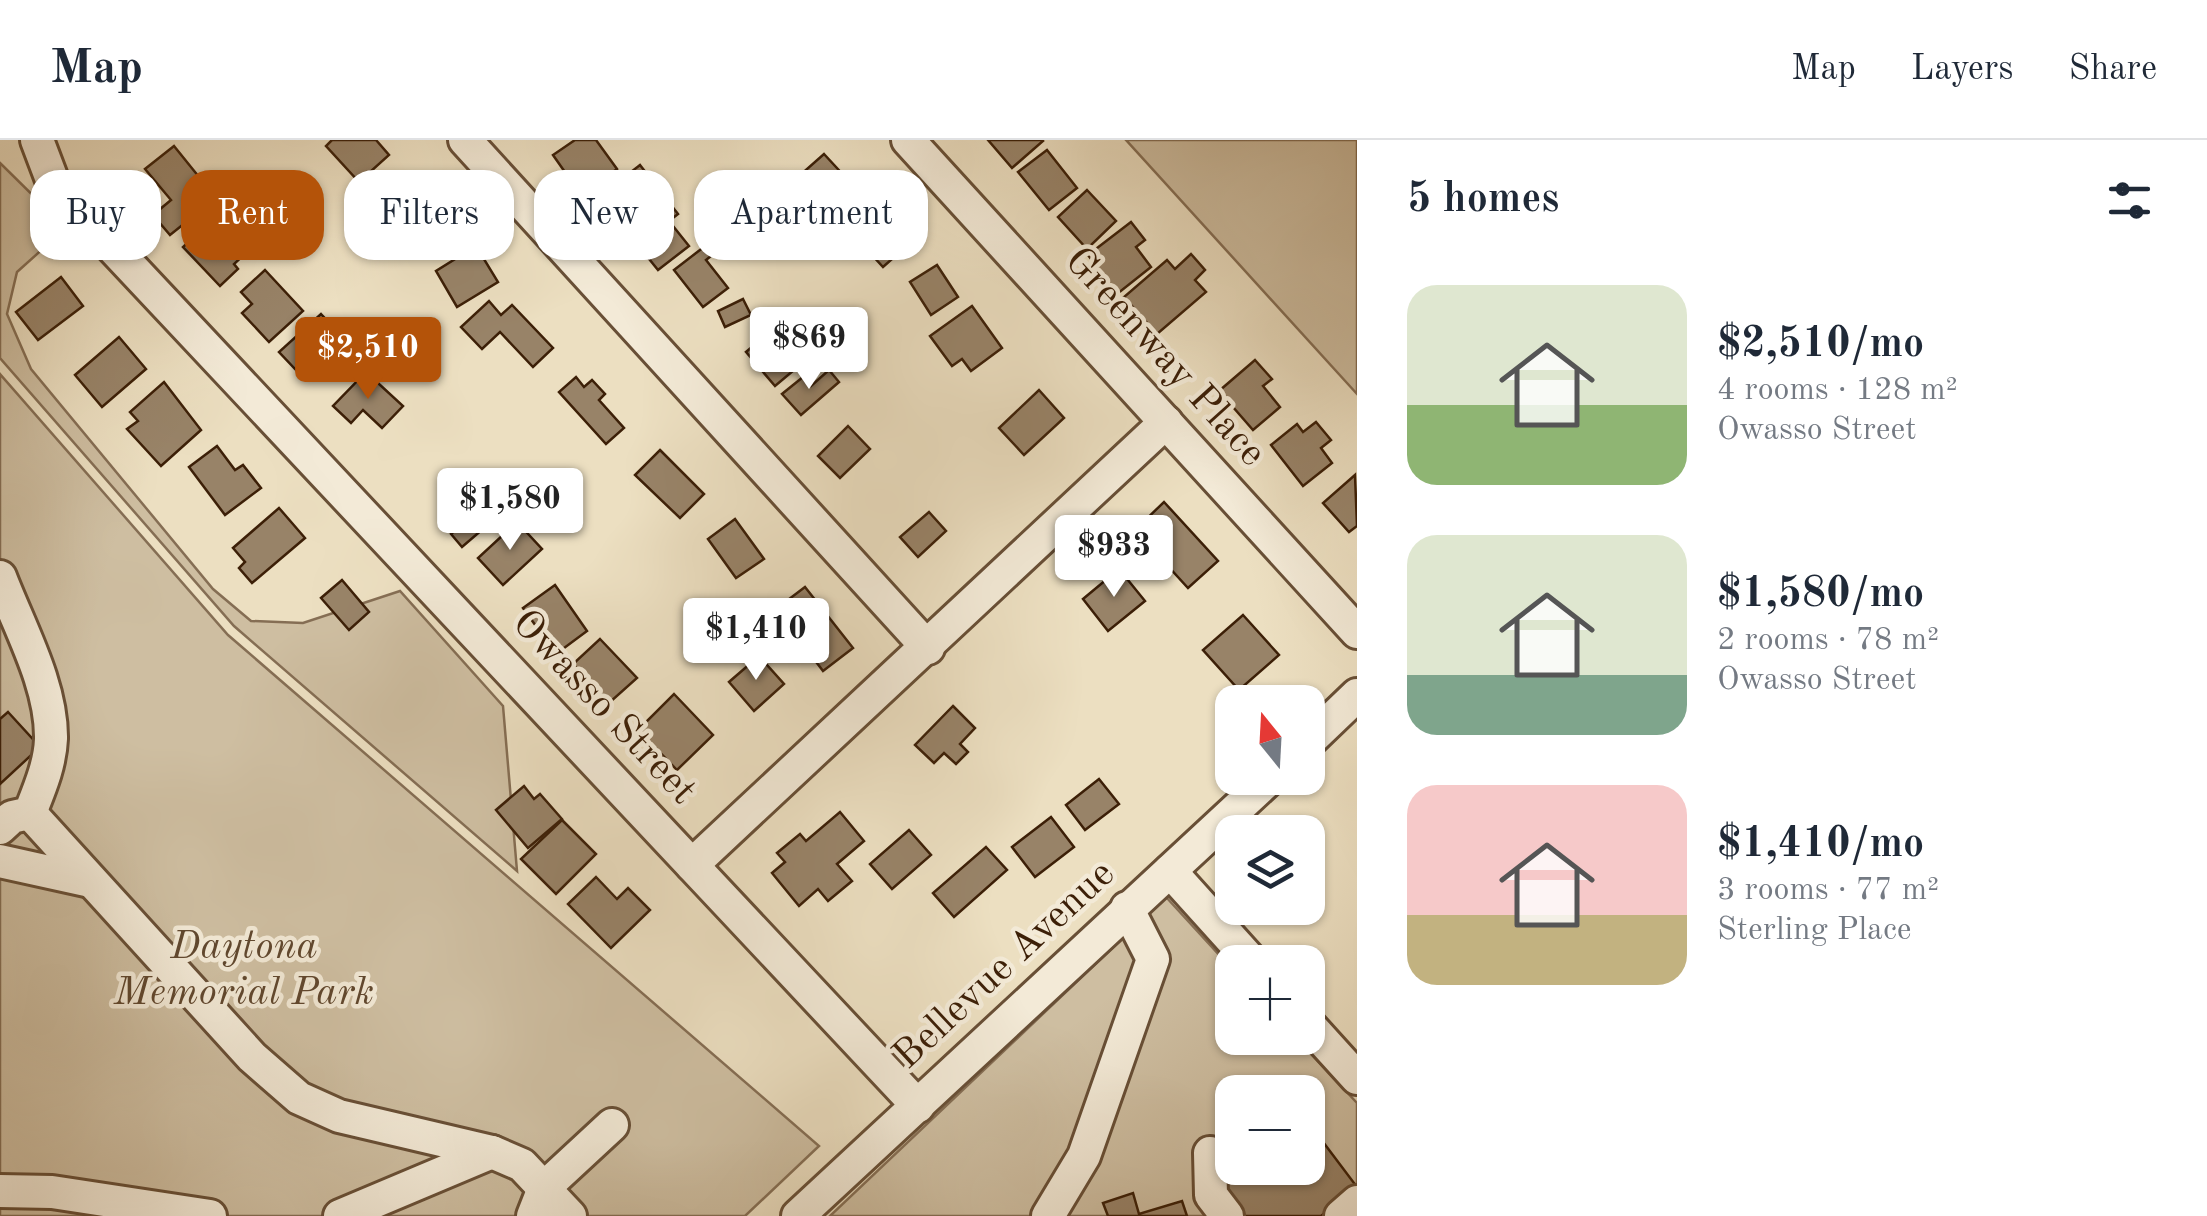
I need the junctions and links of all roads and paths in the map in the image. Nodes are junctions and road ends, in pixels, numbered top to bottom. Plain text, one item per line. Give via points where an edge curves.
1 (37, 140) edge
2 (464, 140) edge
3 (908, 140) edge
4 (1166, 422) junction
5 (0, 578) edge
6 (8, 613) edge
7 (1357, 632) edge
8 (928, 648) junction
9 (1357, 696) edge
10 (1325, 726) edge
11 (1252, 795) edge
12 (30, 813) junction
13 (0, 828) edge
14 (0, 861) edge
15 (692, 865) junction
16 (1170, 872) junction
17 (90, 881) junction
18 (1127, 908) junction
19 (1237, 945) edge
20 (1325, 1043) edge
21 (1357, 1078) edge
22 (918, 1106) junction
23 (612, 1125) dead end
24 (492, 1152) junction
25 (1210, 1152) dead end
26 (0, 1191) edge
27 (538, 1202) edge
28 (1357, 1202) edge
29 (210, 1216) edge
30 (340, 1216) edge
31 (570, 1216) edge
32 (798, 1216) edge
33 (1048, 1216) edge
34 (1227, 1216) edge
35 (1341, 1216) edge

1 - 15 street, Owasso Street via 54,185
2 - 8 street
3 - 4 street, Greenway Place
4 - 7 street, Greenway Place
4 - 8 street
5 - 6 street
6 - 12 street via 38,678 51,740
8 - 15 street
9 - 10 street
11 - 16 street, Bellevue Avenue
12 - 13 street
12 - 17 street
14 - 17 street
15 - 22 street, Owasso Street
16 - 18 street, Bellevue Avenue
16 - 19 street
17 - 24 street via 252,1057 299,1098 340,1116
18 - 22 street, Bellevue Avenue
18 - 33 street via 1153,959 1084,1156
20 - 21 street
22 - 32 street, Bellevue Avenue
23 - 27 street
24 - 27 street via 522,1164
24 - 30 street
25 - 34 street via 1211,1195
26 - 29 street via 52,1192
27 - 31 street
28 - 35 street

